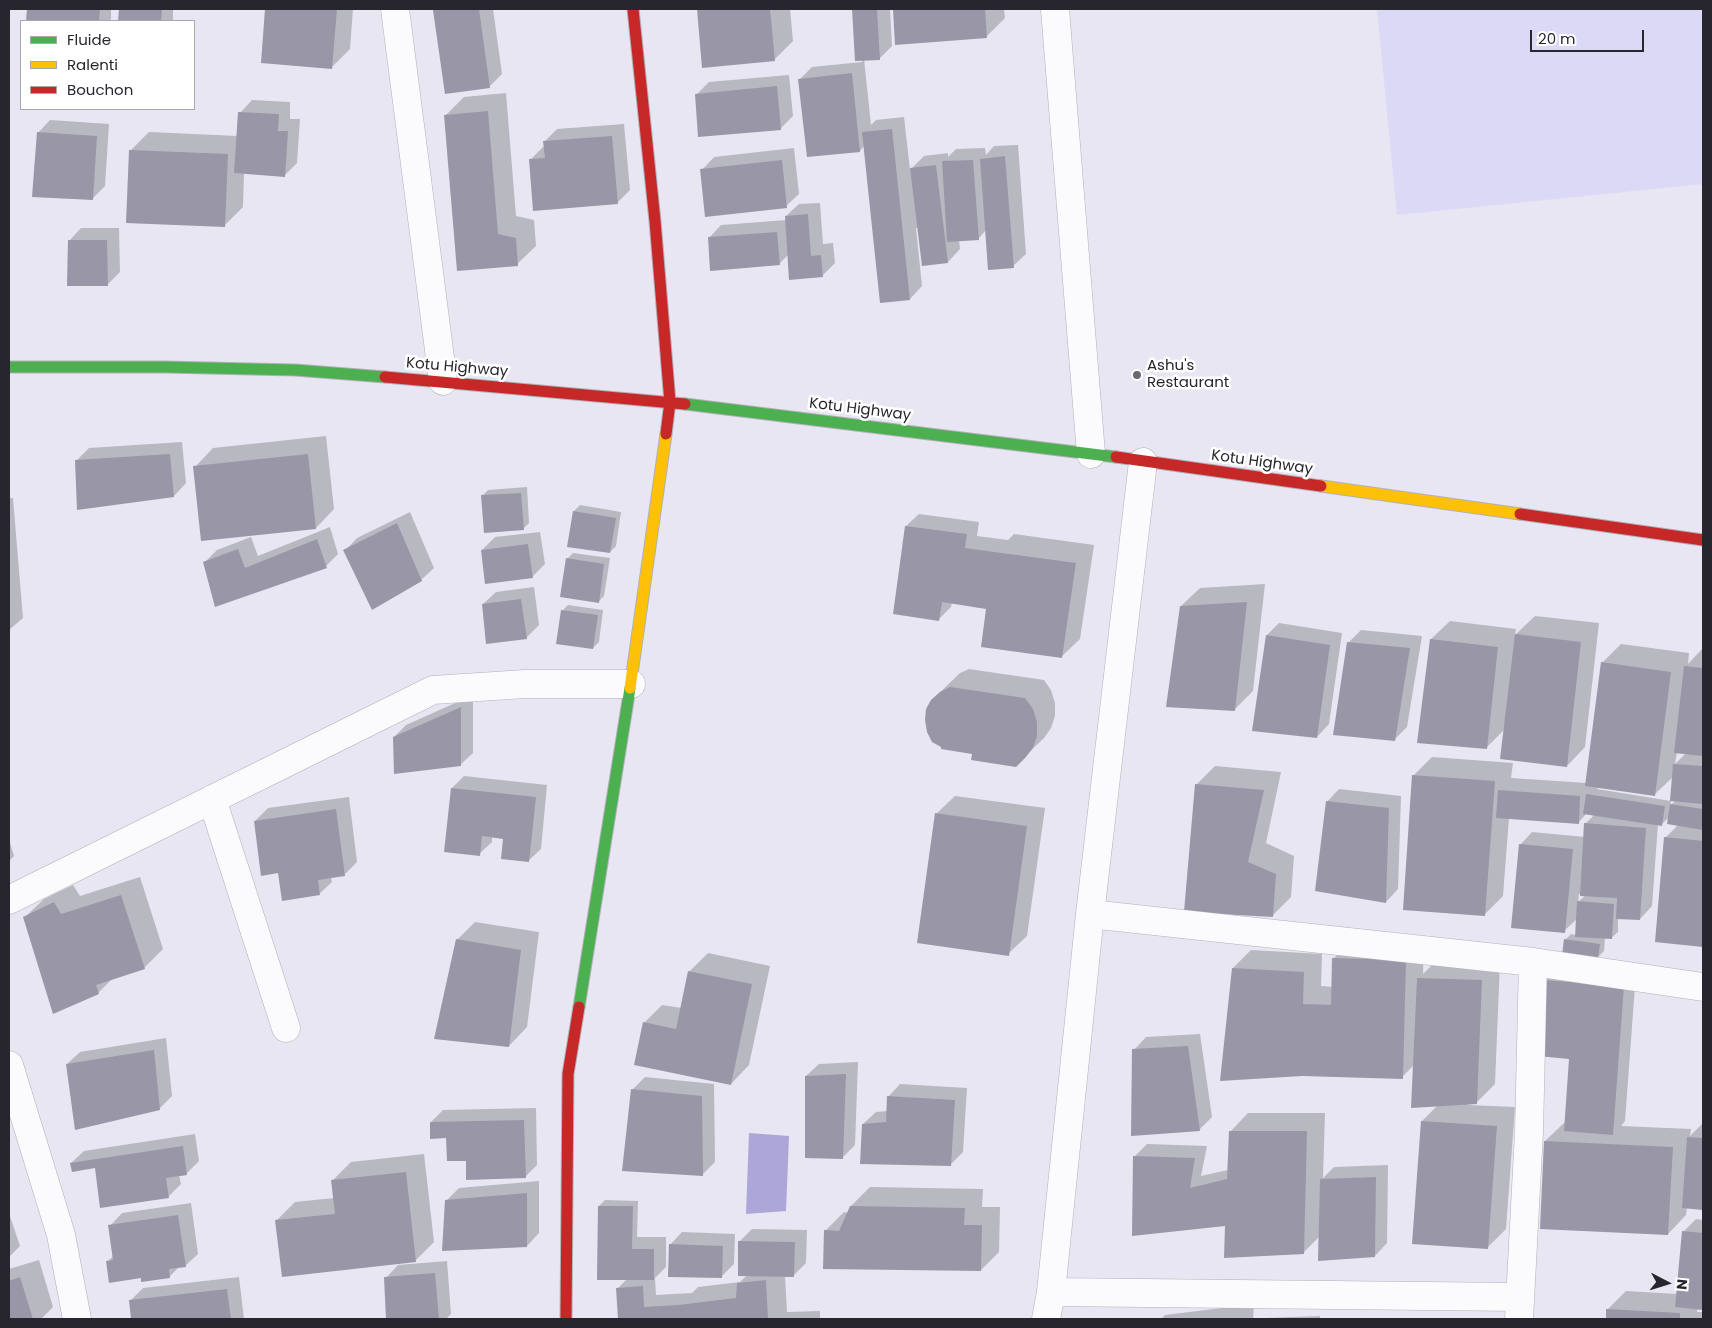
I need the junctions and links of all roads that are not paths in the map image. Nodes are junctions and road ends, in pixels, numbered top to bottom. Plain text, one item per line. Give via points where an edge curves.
1 (395, 9) edge
2 (633, 9) edge
3 (1055, 9) edge
4 (9, 368) edge
5 (443, 381) junction
6 (670, 402) junction
7 (1091, 454) junction
8 (1143, 462) junction
9 (1703, 540) edge
10 (630, 684) junction
11 (212, 799) junction
12 (9, 900) edge
13 (1090, 914) junction
14 (1533, 962) junction
15 (1703, 987) edge
16 (286, 1028) dead end
17 (9, 1065) edge
18 (1051, 1292) junction
19 (1519, 1308) edge
20 (77, 1319) edge
21 (566, 1319) edge
22 (1046, 1319) edge

1 - 5 street
2 - 6 street
3 - 7 street
4 - 5 street, Kotu Highway via 295,370
5 - 6 street, Kotu Highway
6 - 7 street, Kotu Highway
6 - 10 street
7 - 8 street, Kotu Highway
8 - 9 street, Kotu Highway
8 - 13 street
10 - 11 street via 525,684 433,690
10 - 21 street via 568,1074
11 - 12 street
11 - 16 street
13 - 14 street
13 - 18 street
14 - 15 street
14 - 19 street via 1529,1132
17 - 20 street via 61,1235
18 - 19 street
18 - 22 street

